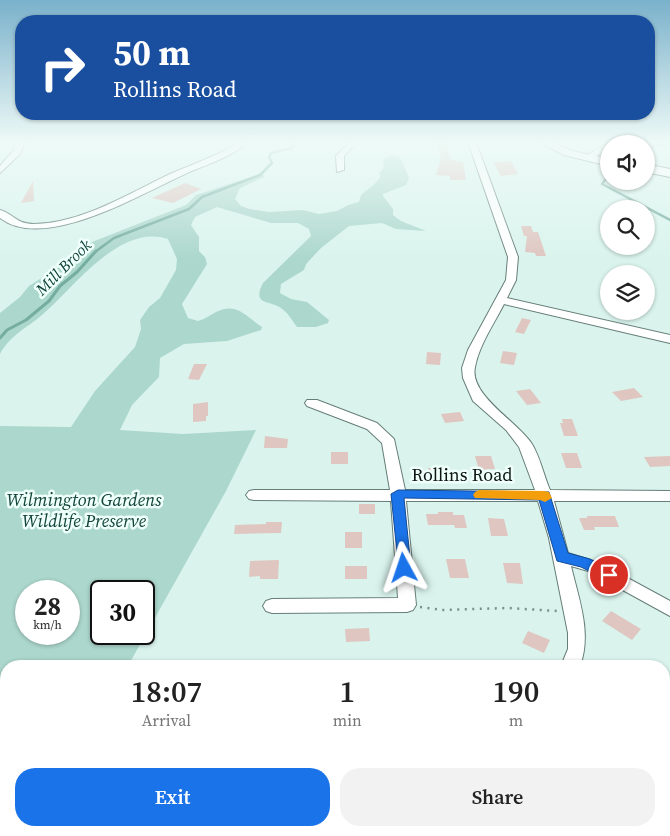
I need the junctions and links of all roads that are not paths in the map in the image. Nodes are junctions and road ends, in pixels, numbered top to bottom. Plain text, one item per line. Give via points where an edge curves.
1 (162, 181) edge
2 (486, 181) edge
3 (0, 213) edge
4 (500, 300) junction
5 (670, 339) edge
6 (312, 403) dead end
7 (398, 494) junction
8 (254, 495) dead end
9 (544, 495) junction
10 (670, 496) edge
11 (562, 557) junction
12 (272, 606) dead end
13 (670, 609) edge
14 (573, 660) edge

1 - 3 street via 72,221 22,225 7,221
2 - 4 street via 513,257 512,277
4 - 5 street
4 - 9 street via 474,350 468,368 469,378 478,398 511,427 526,446
6 - 7 street via 367,424 384,436 391,447
7 - 8 street, Rollins Road
7 - 9 street, Rollins Road
7 - 12 street via 407,605
9 - 10 street, Rollins Road
9 - 11 street
11 - 13 street via 585,562
11 - 14 street via 573,611 577,649

